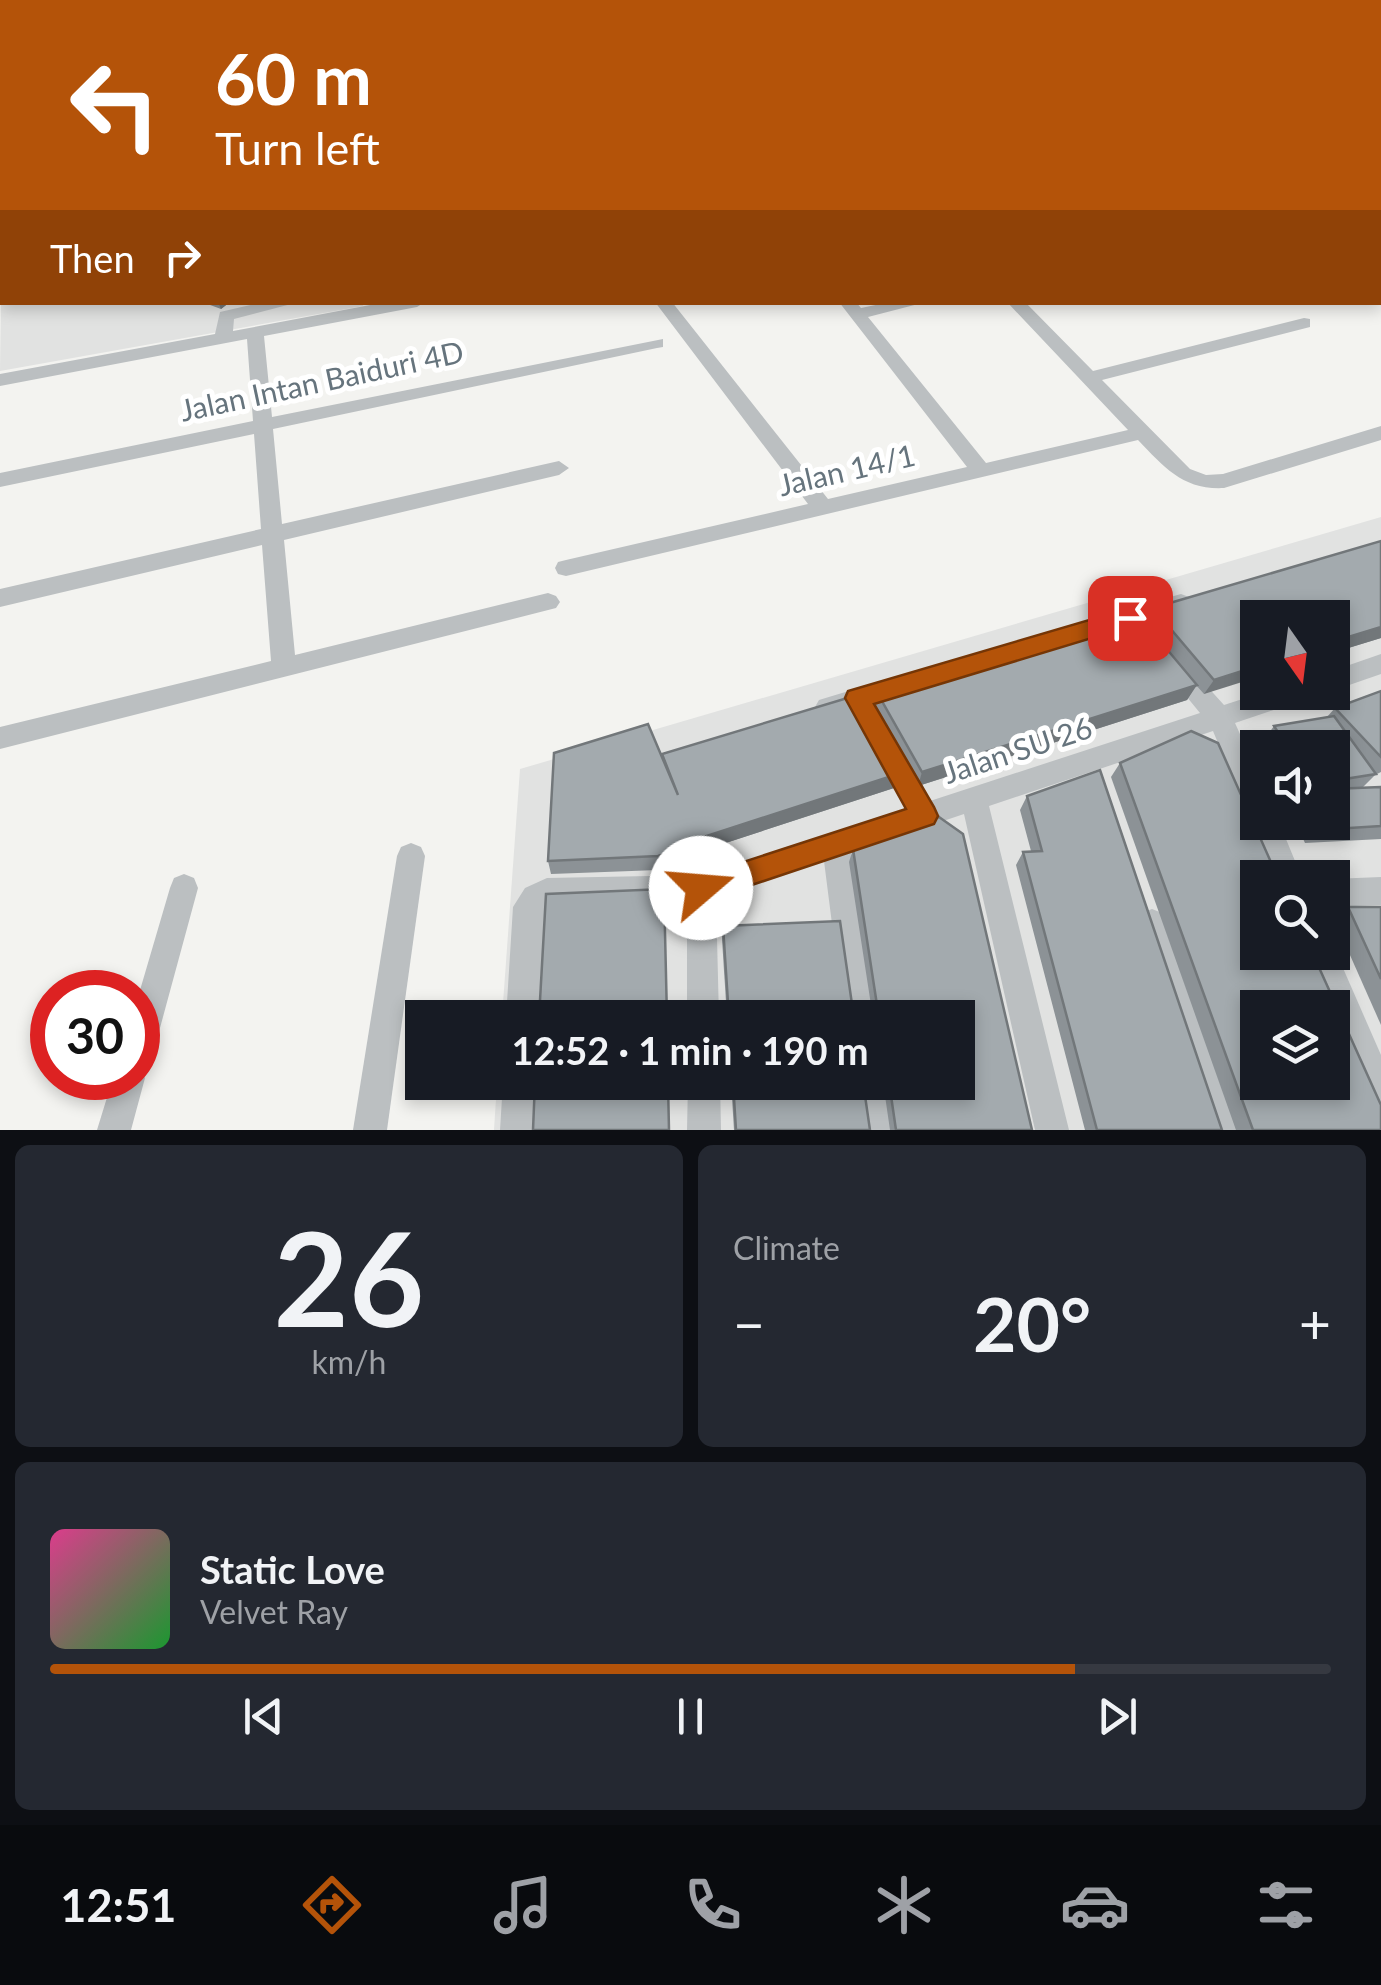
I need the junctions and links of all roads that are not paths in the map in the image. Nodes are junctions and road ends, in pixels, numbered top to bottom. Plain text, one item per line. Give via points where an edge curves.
1 (278, 305) edge
2 (385, 305) edge
3 (665, 305) edge
4 (886, 305) edge
5 (1017, 305) edge
6 (853, 308) edge
7 (1304, 323) dead end
8 (255, 333) junction
9 (223, 339) junction
10 (657, 342) dead end
11 (1088, 378) junction
12 (2, 380) edge
13 (0, 401) edge
14 (263, 425) junction
15 (1142, 433) junction
16 (1381, 433) edge
17 (559, 468) dead end
18 (981, 471) junction
19 (0, 480) edge
20 (823, 508) junction
21 (272, 535) junction
22 (566, 568) dead end
23 (1201, 597) edge
24 (0, 598) edge
25 (548, 602) dead end
26 (1093, 628) edge
27 (1142, 632) junction
28 (1381, 664) edge
29 (284, 667) junction
30 (1350, 674) edge
31 (930, 677) edge
32 (857, 698) junction
33 (1244, 710) edge
34 (804, 714) edge
35 (1220, 718) junction
36 (0, 738) edge
37 (1240, 764) edge
38 (974, 799) junction
39 (924, 816) junction
40 (836, 844) junction
41 (411, 856) dead end
42 (184, 888) dead end
43 (701, 888) junction
44 (1140, 890) edge
45 (1381, 890) edge
46 (1350, 891) edge
47 (1328, 970) edge
48 (160, 973) edge
49 (523, 1000) edge
50 (703, 1000) edge
51 (858, 1000) edge
52 (1381, 1093) edge
53 (123, 1100) edge
54 (518, 1100) edge
55 (704, 1100) edge
56 (871, 1100) edge
57 (114, 1130) edge
58 (370, 1130) edge
59 (516, 1130) edge
60 (704, 1130) edge
61 (875, 1130) edge
62 (1052, 1130) edge
63 (1226, 1130) edge

1 - 9 street via 226,316
2 - 8 street
3 - 20 street
4 - 6 street
5 - 11 street
6 - 18 street
7 - 11 street
8 - 9 street
8 - 14 street
9 - 12 street
10 - 14 street, Jalan Intan Baiduri 4D
11 - 15 street
12 - 13 street
14 - 19 street, Jalan Intan Baiduri 4D
14 - 21 street
15 - 16 street via 1183,474 1204,482
15 - 18 street, Jalan 14/1
17 - 21 street
18 - 20 street, Jalan 14/1
20 - 22 street, Jalan 14/1
21 - 24 street
21 - 29 street
23 - 27 street
25 - 29 street
26 - 27 street
27 - 35 street
28 - 30 street
29 - 36 street
31 - 32 street
32 - 34 street
32 - 39 street
33 - 35 street, Jalan SU 26
35 - 37 street
35 - 38 street, Jalan SU 26 via 1096,769
38 - 39 street, Jalan SU 26
38 - 62 street
39 - 40 street, Jalan SU 26
40 - 43 street, Jalan SU 26
40 - 51 street
41 - 58 street
42 - 48 street
43 - 49 street, Jalan SU 26 via 547,892 535,898 528,907
43 - 50 street
44 - 63 street
45 - 46 street
47 - 52 street
53 - 57 street
54 - 59 street
55 - 60 street
56 - 61 street

